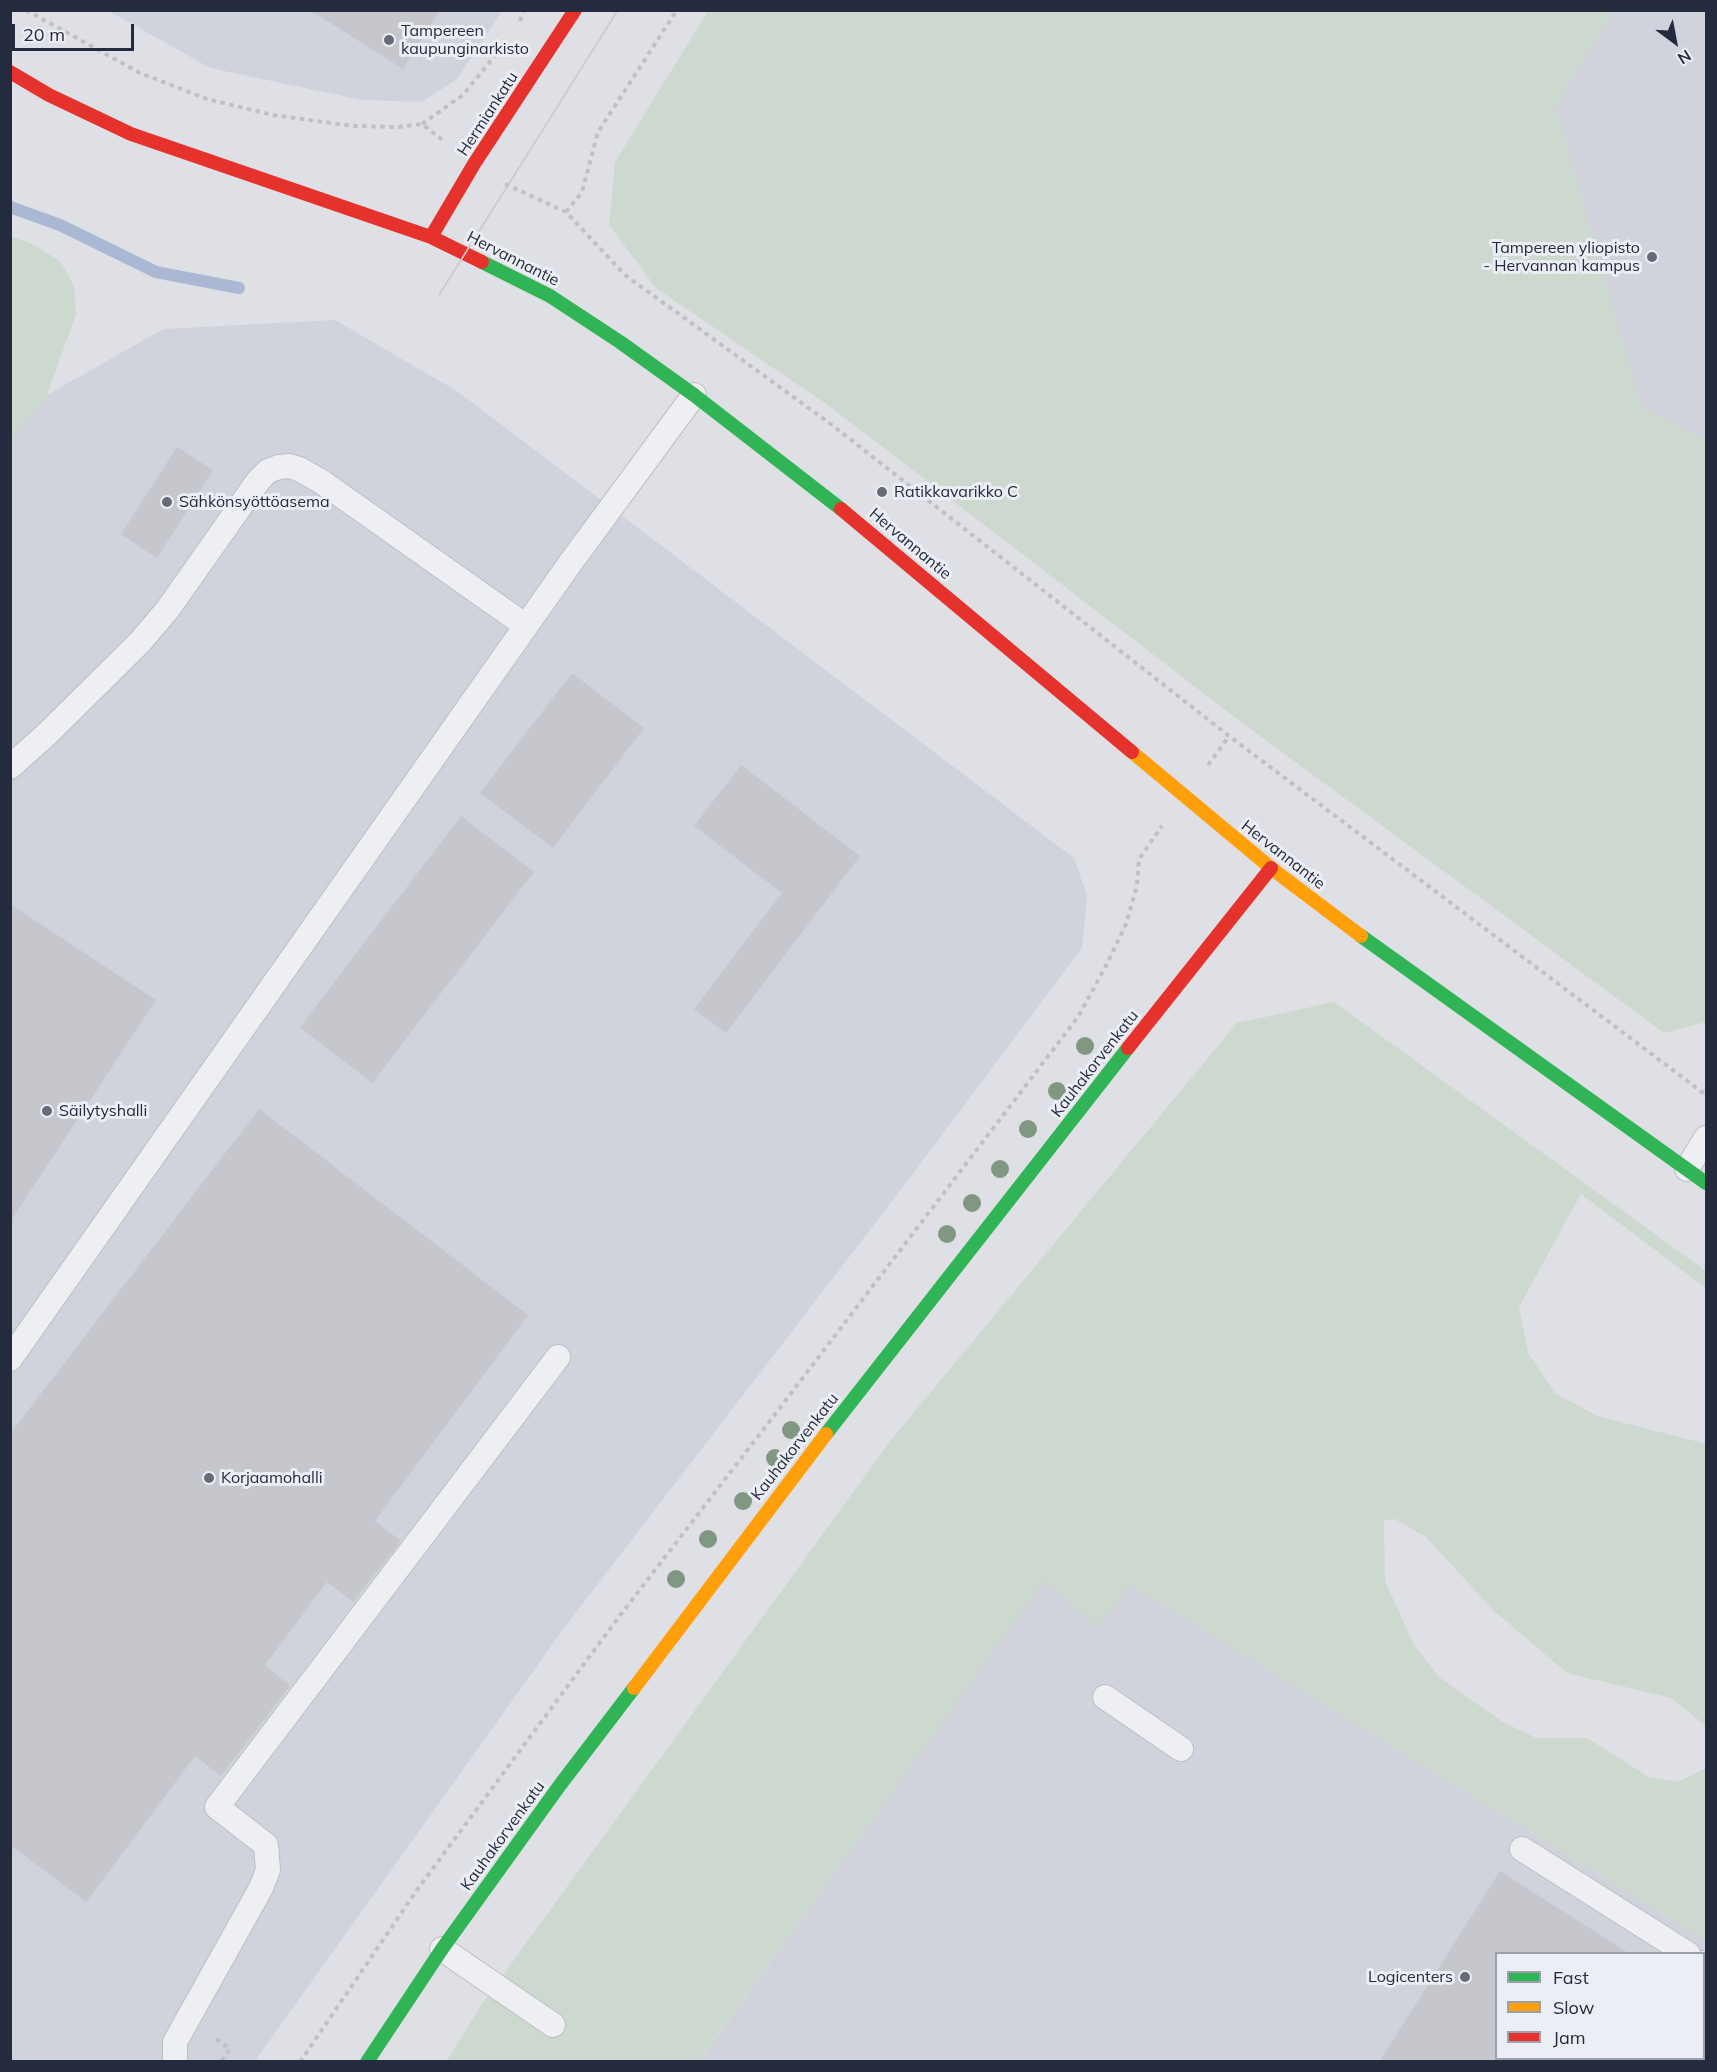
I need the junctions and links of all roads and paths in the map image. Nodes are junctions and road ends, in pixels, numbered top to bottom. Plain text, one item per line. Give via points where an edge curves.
1 (524, 10) edge
2 (575, 10) edge
3 (677, 10) edge
4 (516, 30) dead end
5 (508, 40) dead end
6 (10, 72) edge
7 (10, 93) edge
8 (49, 95) junction
9 (422, 124) dead end
10 (567, 212) dead end
11 (431, 237) junction
12 (694, 395) junction
13 (526, 626) junction
14 (1229, 736) dead end
15 (10, 767) edge
16 (1185, 796) junction
17 (1271, 868) junction
18 (1707, 1138) edge
19 (1687, 1169) junction
20 (1707, 1183) edge
21 (558, 1357) dead end
22 (10, 1359) edge
23 (1105, 1696) dead end
24 (1181, 1749) dead end
25 (1522, 1849) dead end
26 (442, 1949) junction
27 (1686, 1952) edge
28 (552, 2025) dead end
29 (225, 2046) dead end
30 (175, 2061) edge
31 (221, 2061) edge
32 (300, 2061) edge
33 (367, 2061) edge

1 - 4 path
2 - 11 main road, Hermiankatu
3 - 10 path via 598,132 582,192
5 - 9 path via 463,95
6 - 8 main road, Hervannantie
7 - 8 lane
8 - 11 main road, Hervannantie via 131,134
11 - 12 main road, Hervannantie via 550,296
12 - 13 lane
12 - 16 main road, Hervannantie via 863,526
13 - 15 lane via 322,482 299,469 279,466 258,481 168,609 140,642
13 - 22 lane
14 - 16 path
16 - 17 main road, Hervannantie
16 - 32 path via 1138,859 1137,885 1126,924 1078,1017 618,1618 417,1890
17 - 19 main road, Hervannantie via 1395,962
17 - 26 main road, Kauhakorvenkatu via 800,1467 560,1785
18 - 19 lane
19 - 20 main road, Hervannantie
21 - 30 lane via 217,1807 266,1845 268,1870 175,2042
23 - 24 lane
25 - 27 lane
26 - 28 lane
26 - 33 main road, Kauhakorvenkatu
29 - 31 path via 230,2049

